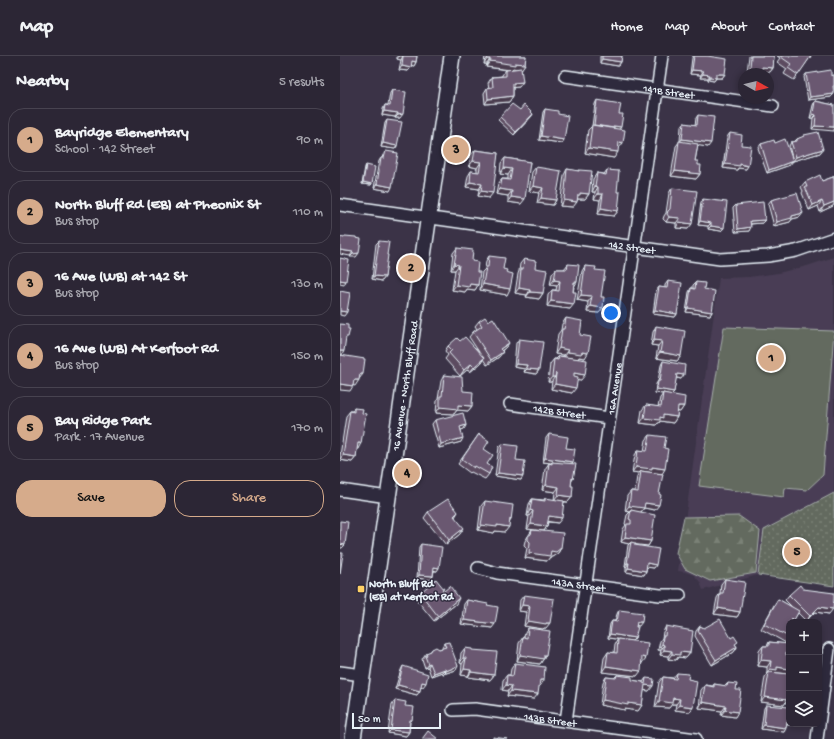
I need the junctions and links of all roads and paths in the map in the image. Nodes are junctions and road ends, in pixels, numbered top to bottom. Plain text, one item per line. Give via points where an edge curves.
1 (452, 56) edge
2 (662, 56) edge
3 (565, 76) dead end
4 (657, 89) junction
5 (773, 106) dead end
6 (340, 205) edge
7 (428, 218) junction
8 (834, 238) edge
9 (634, 247) junction
10 (510, 404) dead end
11 (609, 418) junction
12 (340, 490) edge
13 (388, 497) junction
14 (478, 568) dead end
15 (586, 585) junction
16 (680, 595) dead end
17 (828, 649) dead end
18 (340, 672) edge
19 (362, 675) junction
20 (822, 699) edge
21 (453, 710) dead end
22 (566, 721) junction
23 (819, 727) edge
24 (353, 739) edge
25 (696, 739) edge
26 (817, 739) edge

1 - 7 main road, 16 Avenue - North Bluff Road
2 - 4 street, 16A Avenue
3 - 4 street, 141B Street
4 - 5 street, 141B Street
4 - 9 street, 16A Avenue
6 - 7 street, 142 Street
7 - 9 street, 142 Street
7 - 13 main road, 16 Avenue - North Bluff Road
8 - 9 street, 142 Street via 796,251 768,256 720,259
9 - 11 street, 16A Avenue
10 - 11 street, 142B Street
11 - 15 street, 16A Avenue
12 - 13 street
13 - 19 main road, 16 Avenue - North Bluff Road
14 - 15 street, 143A Street
15 - 16 street, 143A Street via 660,595
15 - 22 street, 16A Avenue
17 - 20 street
18 - 19 street
19 - 24 main road, 16 Avenue - North Bluff Road
21 - 22 street, 143B Street via 474,709
22 - 25 street, 143B Street
23 - 26 street

